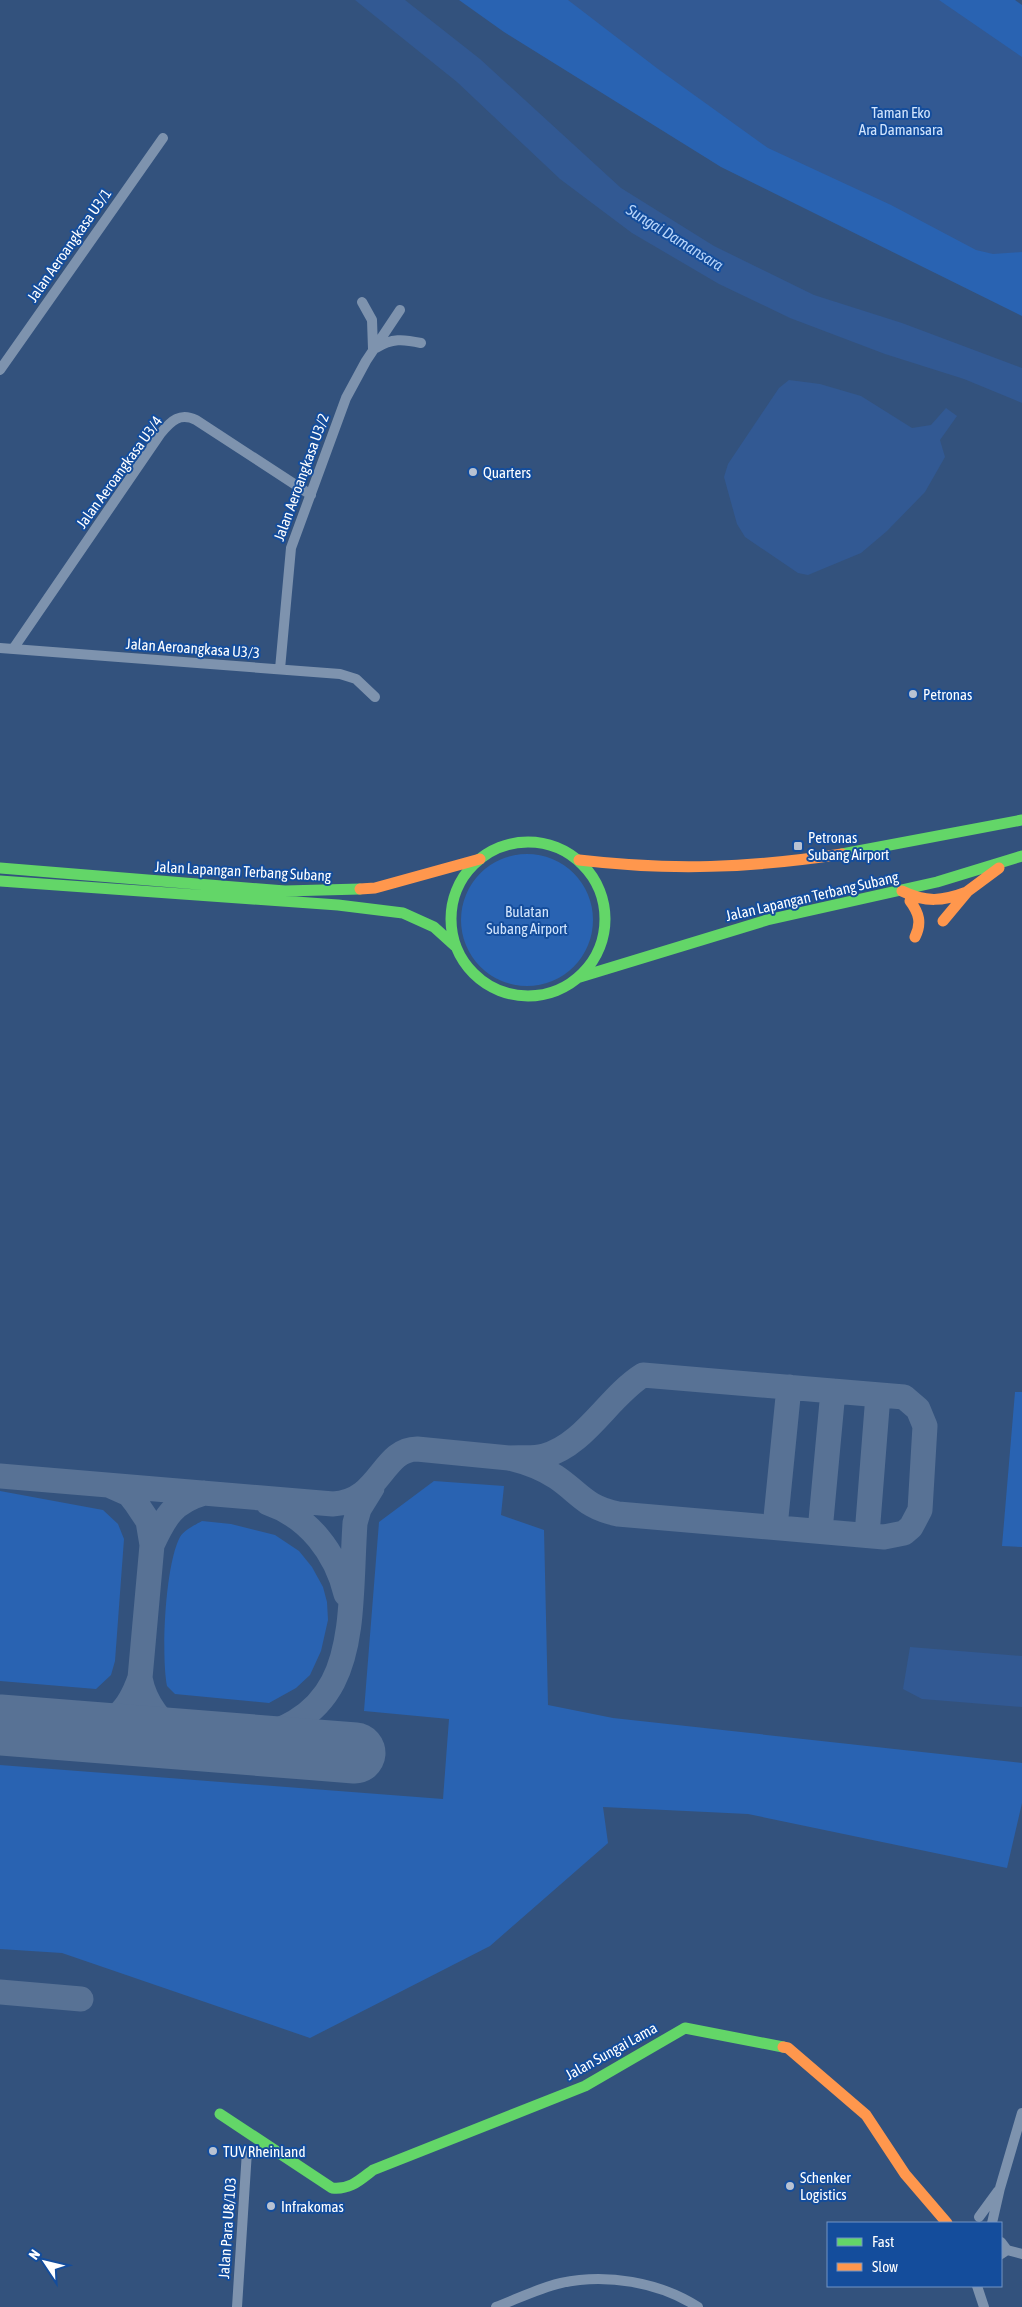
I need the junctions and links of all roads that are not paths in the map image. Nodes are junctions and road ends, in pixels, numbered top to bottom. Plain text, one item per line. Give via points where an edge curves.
1 (163, 138) dead end
2 (362, 302) dead end
3 (400, 310) dead end
4 (421, 344) dead end
5 (373, 350) junction
6 (0, 370) edge
7 (311, 495) junction
8 (0, 648) edge
9 (13, 649) junction
10 (280, 669) junction
11 (375, 697) dead end
12 (1022, 820) edge
13 (1022, 856) edge
14 (480, 859) junction
15 (578, 860) junction
16 (1008, 862) junction
17 (0, 868) edge
18 (0, 881) edge
19 (968, 891) junction
20 (898, 892) junction
21 (910, 900) junction
22 (928, 911) dead end
23 (943, 921) dead end
24 (914, 938) dead end
25 (456, 946) junction
26 (580, 977) junction
27 (1022, 2113) edge
28 (220, 2114) dead end
29 (247, 2151) dead end
30 (1000, 2188) junction
31 (982, 2220) edge
32 (946, 2222) edge
33 (992, 2222) edge
34 (1003, 2249) edge
35 (1022, 2254) edge
36 (977, 2287) edge
37 (237, 2307) edge
38 (496, 2307) edge
39 (698, 2307) edge
40 (984, 2307) edge

1 - 6 street, Jalan Aeroangkasa U3/1
2 - 5 street via 372,320
3 - 5 street, Jalan Aeroangkasa U3/2
4 - 5 street via 401,339 386,342
5 - 7 street, Jalan Aeroangkasa U3/2 via 346,398
7 - 9 street, Jalan Aeroangkasa U3/4 via 189,416 176,418 161,433
7 - 10 street, Jalan Aeroangkasa U3/2 via 288,560
8 - 9 street, Jalan Aeroangkasa U3/3
9 - 10 street, Jalan Aeroangkasa U3/3
10 - 11 street, Jalan Aeroangkasa U3/3 via 348,675 366,686
12 - 15 main road, Jalan Lapangan Terbang Subang via 904,844 706,869 644,869
13 - 16 main road, Jalan Lapangan Terbang Subang
14 - 15 main road via 504,847 536,842 554,846
14 - 17 main road, Jalan Lapangan Terbang Subang via 375,888 344,892 285,891
14 - 25 main road via 464,877 454,899 451,922
15 - 26 main road via 593,876 602,896 606,918 603,940 594,960
16 - 19 main road
16 - 20 main road, Jalan Lapangan Terbang Subang
18 - 25 main road, Jalan Lapangan Terbang Subang via 338,905 404,913 434,927
19 - 20 main road via 934,902
19 - 23 main road
20 - 21 main road
20 - 26 main road, Jalan Lapangan Terbang Subang via 742,926
21 - 22 main road
21 - 24 main road via 920,914 921,922
25 - 26 main road via 466,965 480,980 499,991 520,996 542,996 562,989
27 - 30 street
28 - 32 main road, Jalan Sungai Lama via 332,2188 342,2190 373,2170 585,2086 685,2028 788,2048 866,2115 905,2174
29 - 37 street, Jalan Para U8/103
30 - 31 street
30 - 33 street
34 - 35 street
36 - 40 street
38 - 39 street via 560,2283 601,2280 636,2283 667,2291

